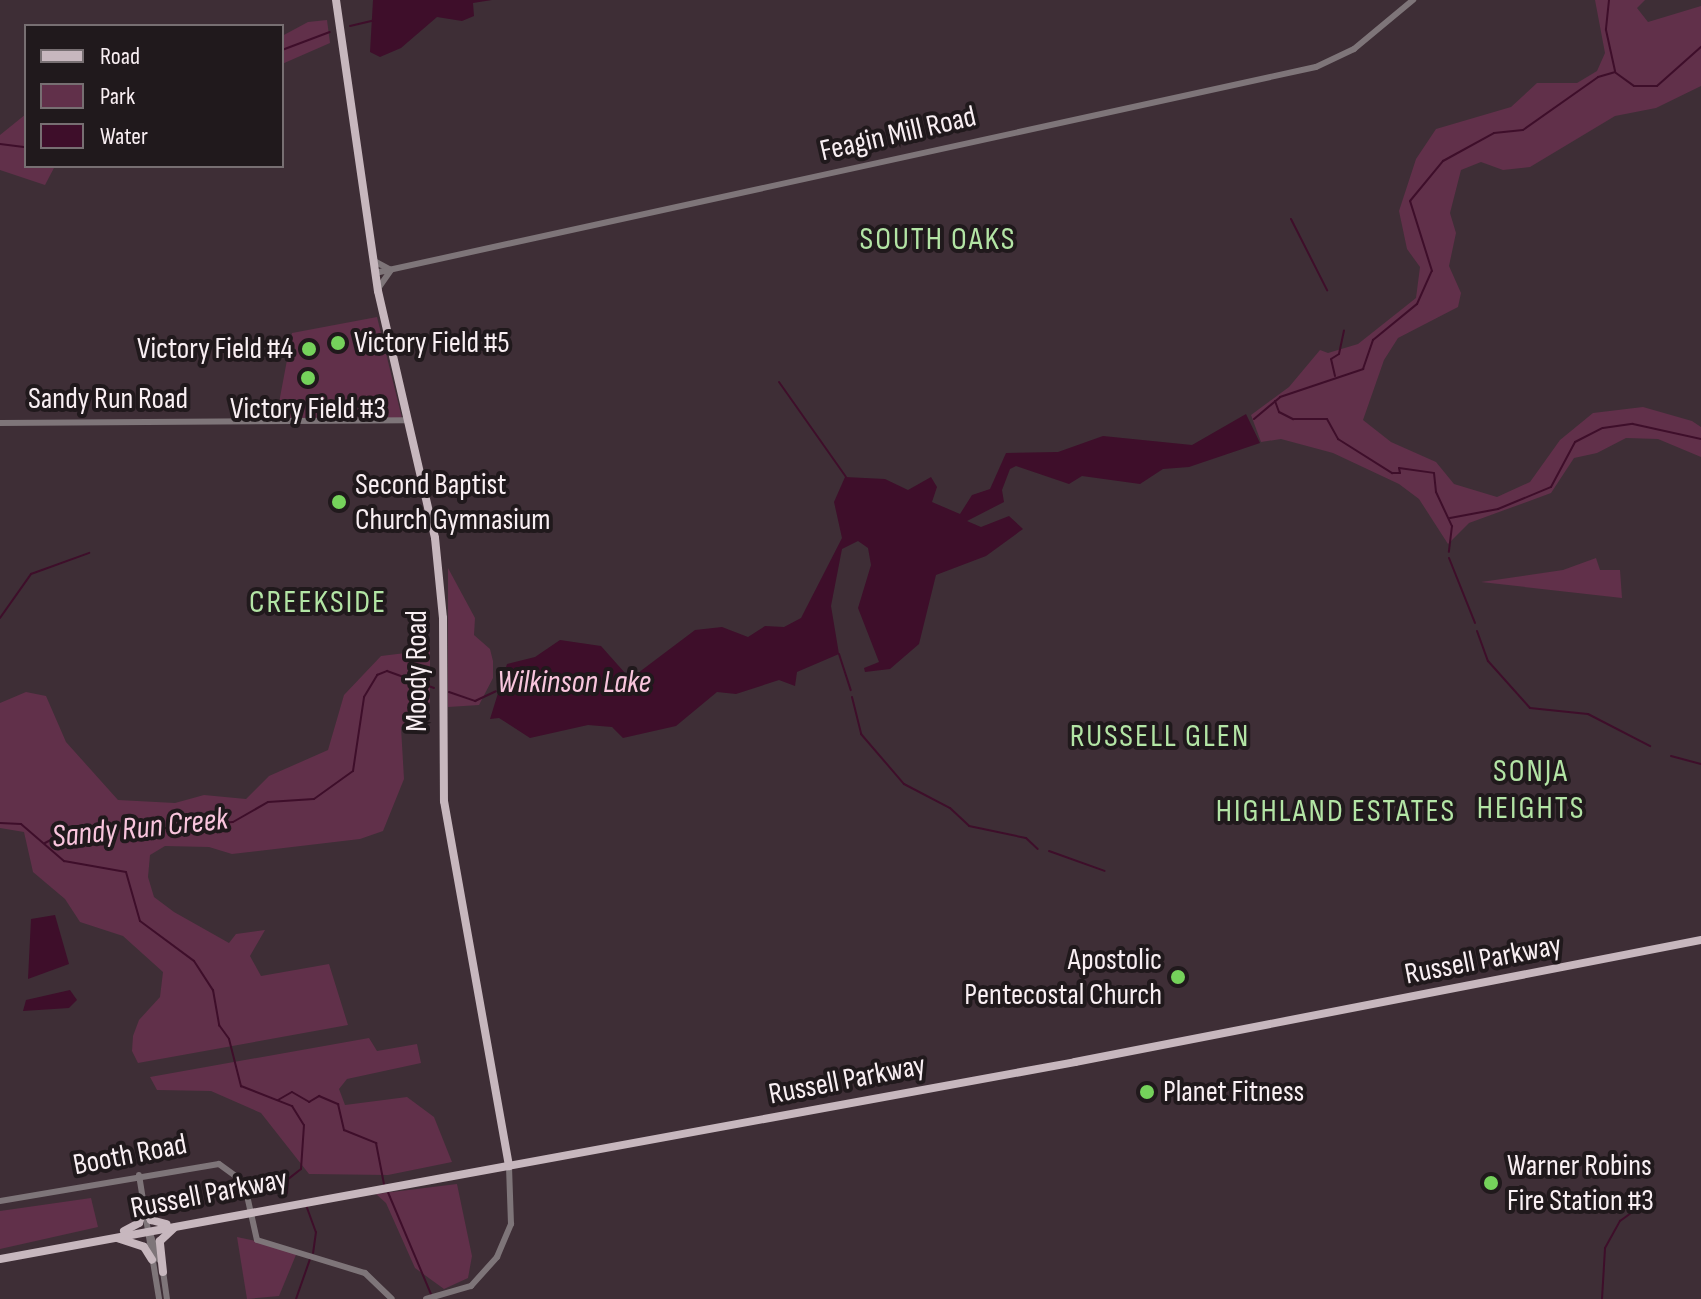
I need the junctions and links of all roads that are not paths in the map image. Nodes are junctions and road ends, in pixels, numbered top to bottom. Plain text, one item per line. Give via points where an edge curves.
1 (336, 0) edge
2 (1413, 0) edge
3 (373, 261) junction
4 (391, 270) junction
5 (375, 273) junction
6 (378, 291) junction
7 (407, 420) junction
8 (0, 423) edge
9 (1701, 940) edge
10 (505, 1145) junction
11 (509, 1166) junction
12 (461, 1174) junction
13 (139, 1175) junction
14 (0, 1201) edge
15 (145, 1209) junction
16 (251, 1209) junction
17 (183, 1223) junction
18 (170, 1225) junction
19 (148, 1230) junction
20 (113, 1237) junction
21 (0, 1259) edge
22 (152, 1260) junction
23 (163, 1272) junction
24 (159, 1299) edge
25 (167, 1299) edge
26 (392, 1299) edge
27 (426, 1299) edge

1 - 3 main road, Moody Road
2 - 4 street, Feagin Mill Road via 1354,49 1316,67
3 - 4 street
3 - 5 main road, Moody Road
4 - 5 street, Feagin Mill Road
4 - 6 street
5 - 6 main road, Moody Road
6 - 7 main road, Moody Road
7 - 8 street, Sandy Run Road
7 - 10 main road, Moody Road via 429,503 439,572 444,801
9 - 11 main road, Russell Parkway
10 - 11 main road, Moody Road
10 - 12 main road via 498,1162
11 - 12 main road, Russell Parkway
11 - 27 street, Moody Road via 512,1218 498,1253 471,1286
12 - 16 main road, Russell Parkway
13 - 14 street, Booth Road
13 - 15 street
13 - 16 street, Booth Road via 205,1163 225,1165 244,1182
15 - 18 main road via 151,1220
15 - 19 street
15 - 20 main road via 138,1224
16 - 17 main road, Russell Parkway
16 - 26 street, Booth Road via 257,1240 354,1268 380,1283
17 - 18 main road, Russell Parkway
17 - 23 main road via 161,1238
18 - 19 main road, Russell Parkway
19 - 20 main road, Russell Parkway
19 - 22 street
19 - 23 street
20 - 21 main road, Russell Parkway
20 - 22 main road via 137,1243
22 - 24 street
23 - 25 street

